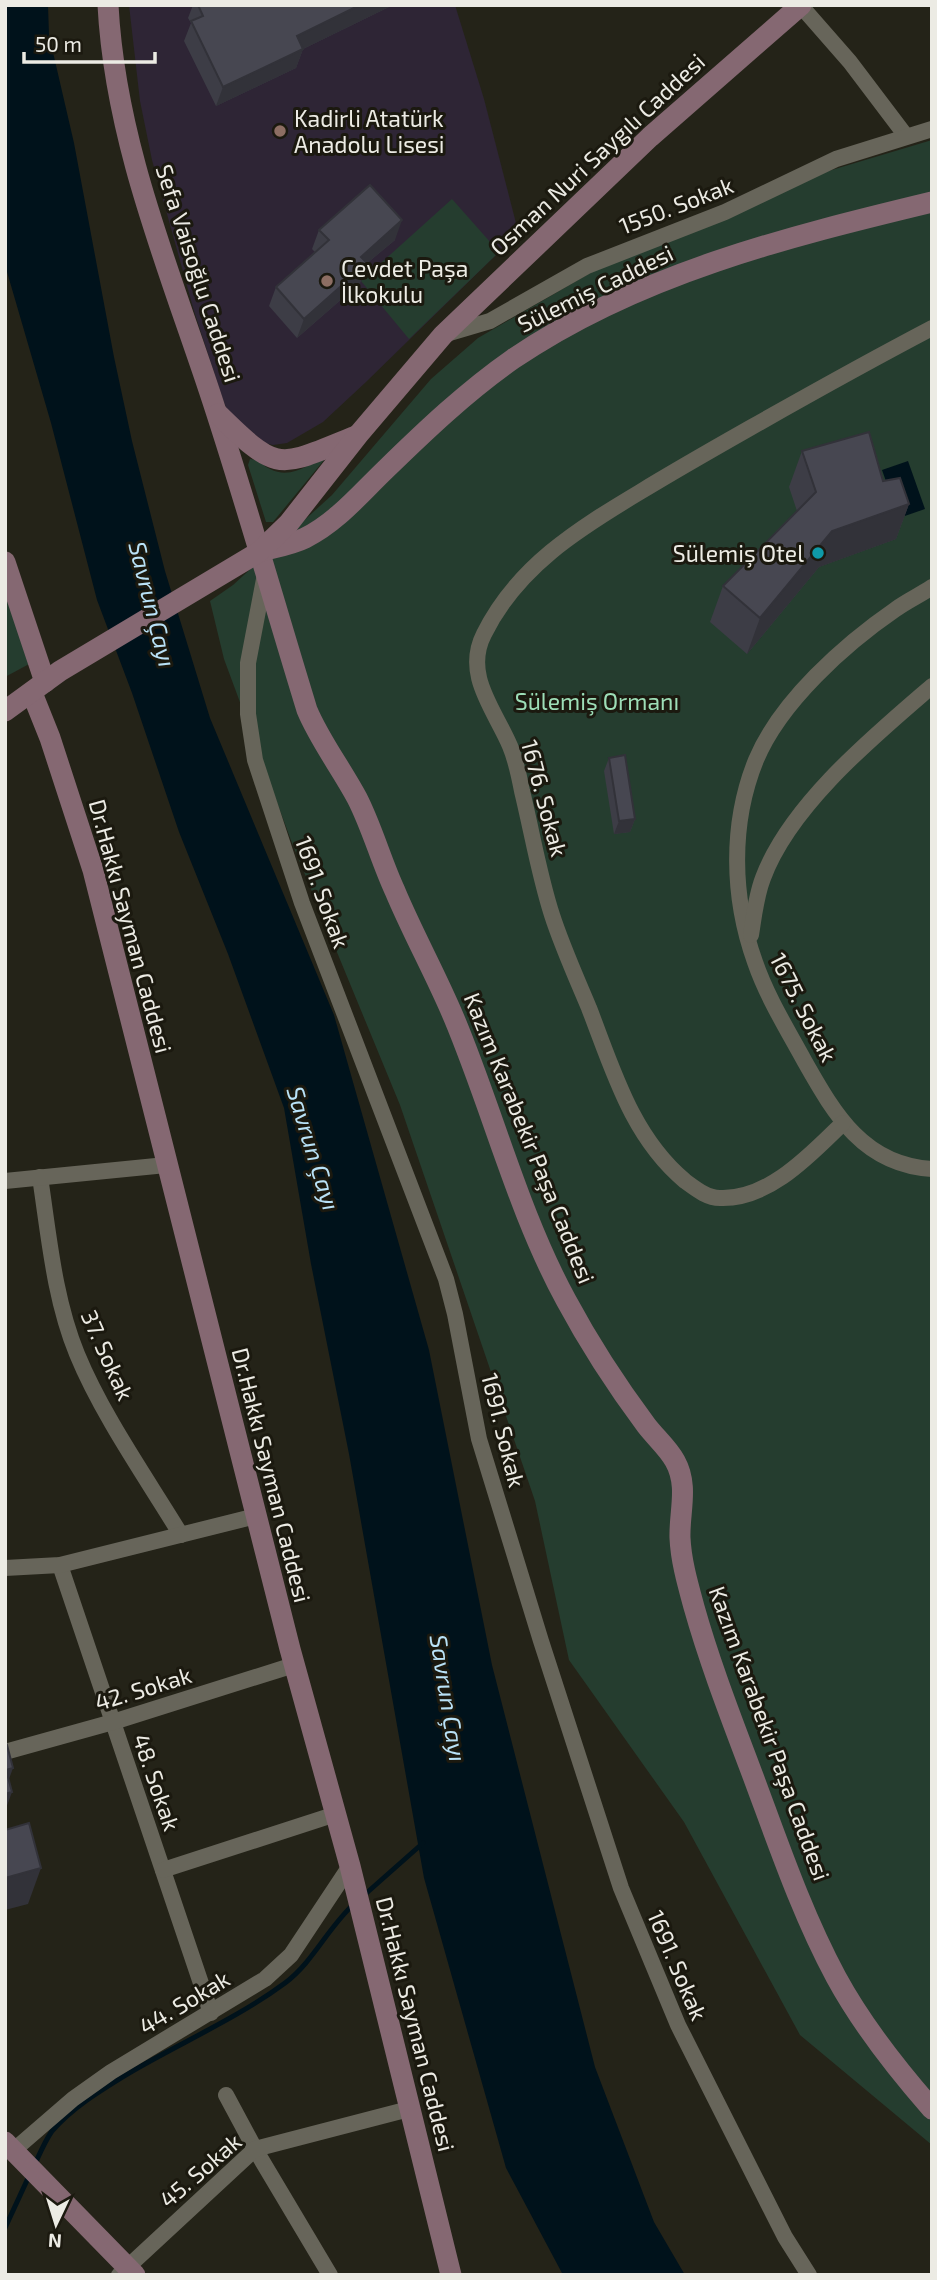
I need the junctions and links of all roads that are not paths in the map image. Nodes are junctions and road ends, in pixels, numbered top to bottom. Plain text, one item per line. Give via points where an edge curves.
1 (108, 5) edge
2 (792, 9) edge
3 (932, 129) edge
4 (906, 136) junction
5 (932, 202) edge
6 (932, 328) edge
7 (443, 335) junction
8 (217, 412) junction
9 (358, 435) junction
10 (5, 562) edge
11 (262, 562) junction
12 (932, 587) edge
13 (46, 682) junction
14 (932, 685) edge
15 (5, 711) edge
16 (749, 945) junction
17 (843, 1124) junction
18 (166, 1165) junction
19 (932, 1169) edge
20 (40, 1177) junction
21 (5, 1181) edge
22 (256, 1516) junction
23 (181, 1535) junction
24 (60, 1565) junction
25 (5, 1568) edge
26 (294, 1665) junction
27 (113, 1722) junction
28 (5, 1752) edge
29 (336, 1814) junction
30 (350, 1866) junction
31 (163, 1870) junction
32 (211, 2013) junction
33 (226, 2095) dead end
34 (409, 2109) junction
35 (932, 2109) edge
36 (9, 2146) edge
37 (255, 2149) junction
38 (127, 2272) edge
39 (330, 2275) edge
40 (451, 2275) edge
41 (809, 2275) edge

1 - 8 street, Sefa Vaisoğlu Caddesi via 118,86 136,164
2 - 4 street via 850,62
2 - 7 street, Osman Nuri Saygılı Caddesi via 616,168
3 - 4 street, 1550. Sokak
4 - 7 street, 1550. Sokak via 836,159 725,212 611,255 490,321
5 - 11 street, Sülemiş Caddesi via 704,264 596,312 513,359 335,519
6 - 17 street, 1676. Sokak via 705,453 575,532 541,560 507,598 478,652 480,683 515,763 551,913 626,1101 658,1156 709,1197 734,1198 784,1175
7 - 9 street, Osman Nuri Saygılı Caddesi
8 - 9 street via 264,456 280,461
8 - 11 street, Sefa Vaisoğlu Caddesi
9 - 11 street, Osman Nuri Saygılı Caddesi
10 - 13 street, Dr.Hakkı Sayman Caddesi
11 - 13 street, Osman Nuri Saygılı Caddesi via 238,563
11 - 35 street, Kazım Karabekir Paşa Caddesi via 307,710 358,799 453,1015 552,1273 612,1376 675,1462 683,1494 681,1548 695,1609 771,1826 820,1945 866,2025
11 - 41 street, 1691. Sokak via 247,673 252,739 262,785 302,903 446,1279 483,1451 621,1888 683,2035 785,2237
12 - 16 street, 1675. Sokak via 868,629 836,658 795,700 757,757 737,836 738,885
13 - 15 street
13 - 18 street, Dr.Hakkı Sayman Caddesi via 50,738 93,870
14 - 16 street via 799,813 762,879
16 - 17 street, 1675. Sokak via 778,1012
17 - 19 street, 1675. Sokak via 883,1156 899,1164
18 - 20 street
18 - 22 street, Dr.Hakkı Sayman Caddesi
20 - 21 street
20 - 23 street, 37. Sokak via 59,1297 76,1353
22 - 23 street
22 - 26 street, Dr.Hakkı Sayman Caddesi
23 - 24 street
24 - 25 street
24 - 27 street, 48. Sokak
26 - 27 street, 42. Sokak
26 - 29 street, Dr.Hakkı Sayman Caddesi
27 - 28 street, 42. Sokak
27 - 31 street, 48. Sokak
29 - 30 street, Dr.Hakkı Sayman Caddesi
29 - 31 street
30 - 32 street, 44. Sokak via 291,1955 265,1979
30 - 34 street, Dr.Hakkı Sayman Caddesi
31 - 32 street, 48. Sokak
32 - 36 street, 44. Sokak via 111,2072
33 - 37 street
34 - 37 street, 45. Sokak
34 - 40 street, Dr.Hakkı Sayman Caddesi
36 - 38 street
37 - 38 street, 45. Sokak
37 - 39 street

